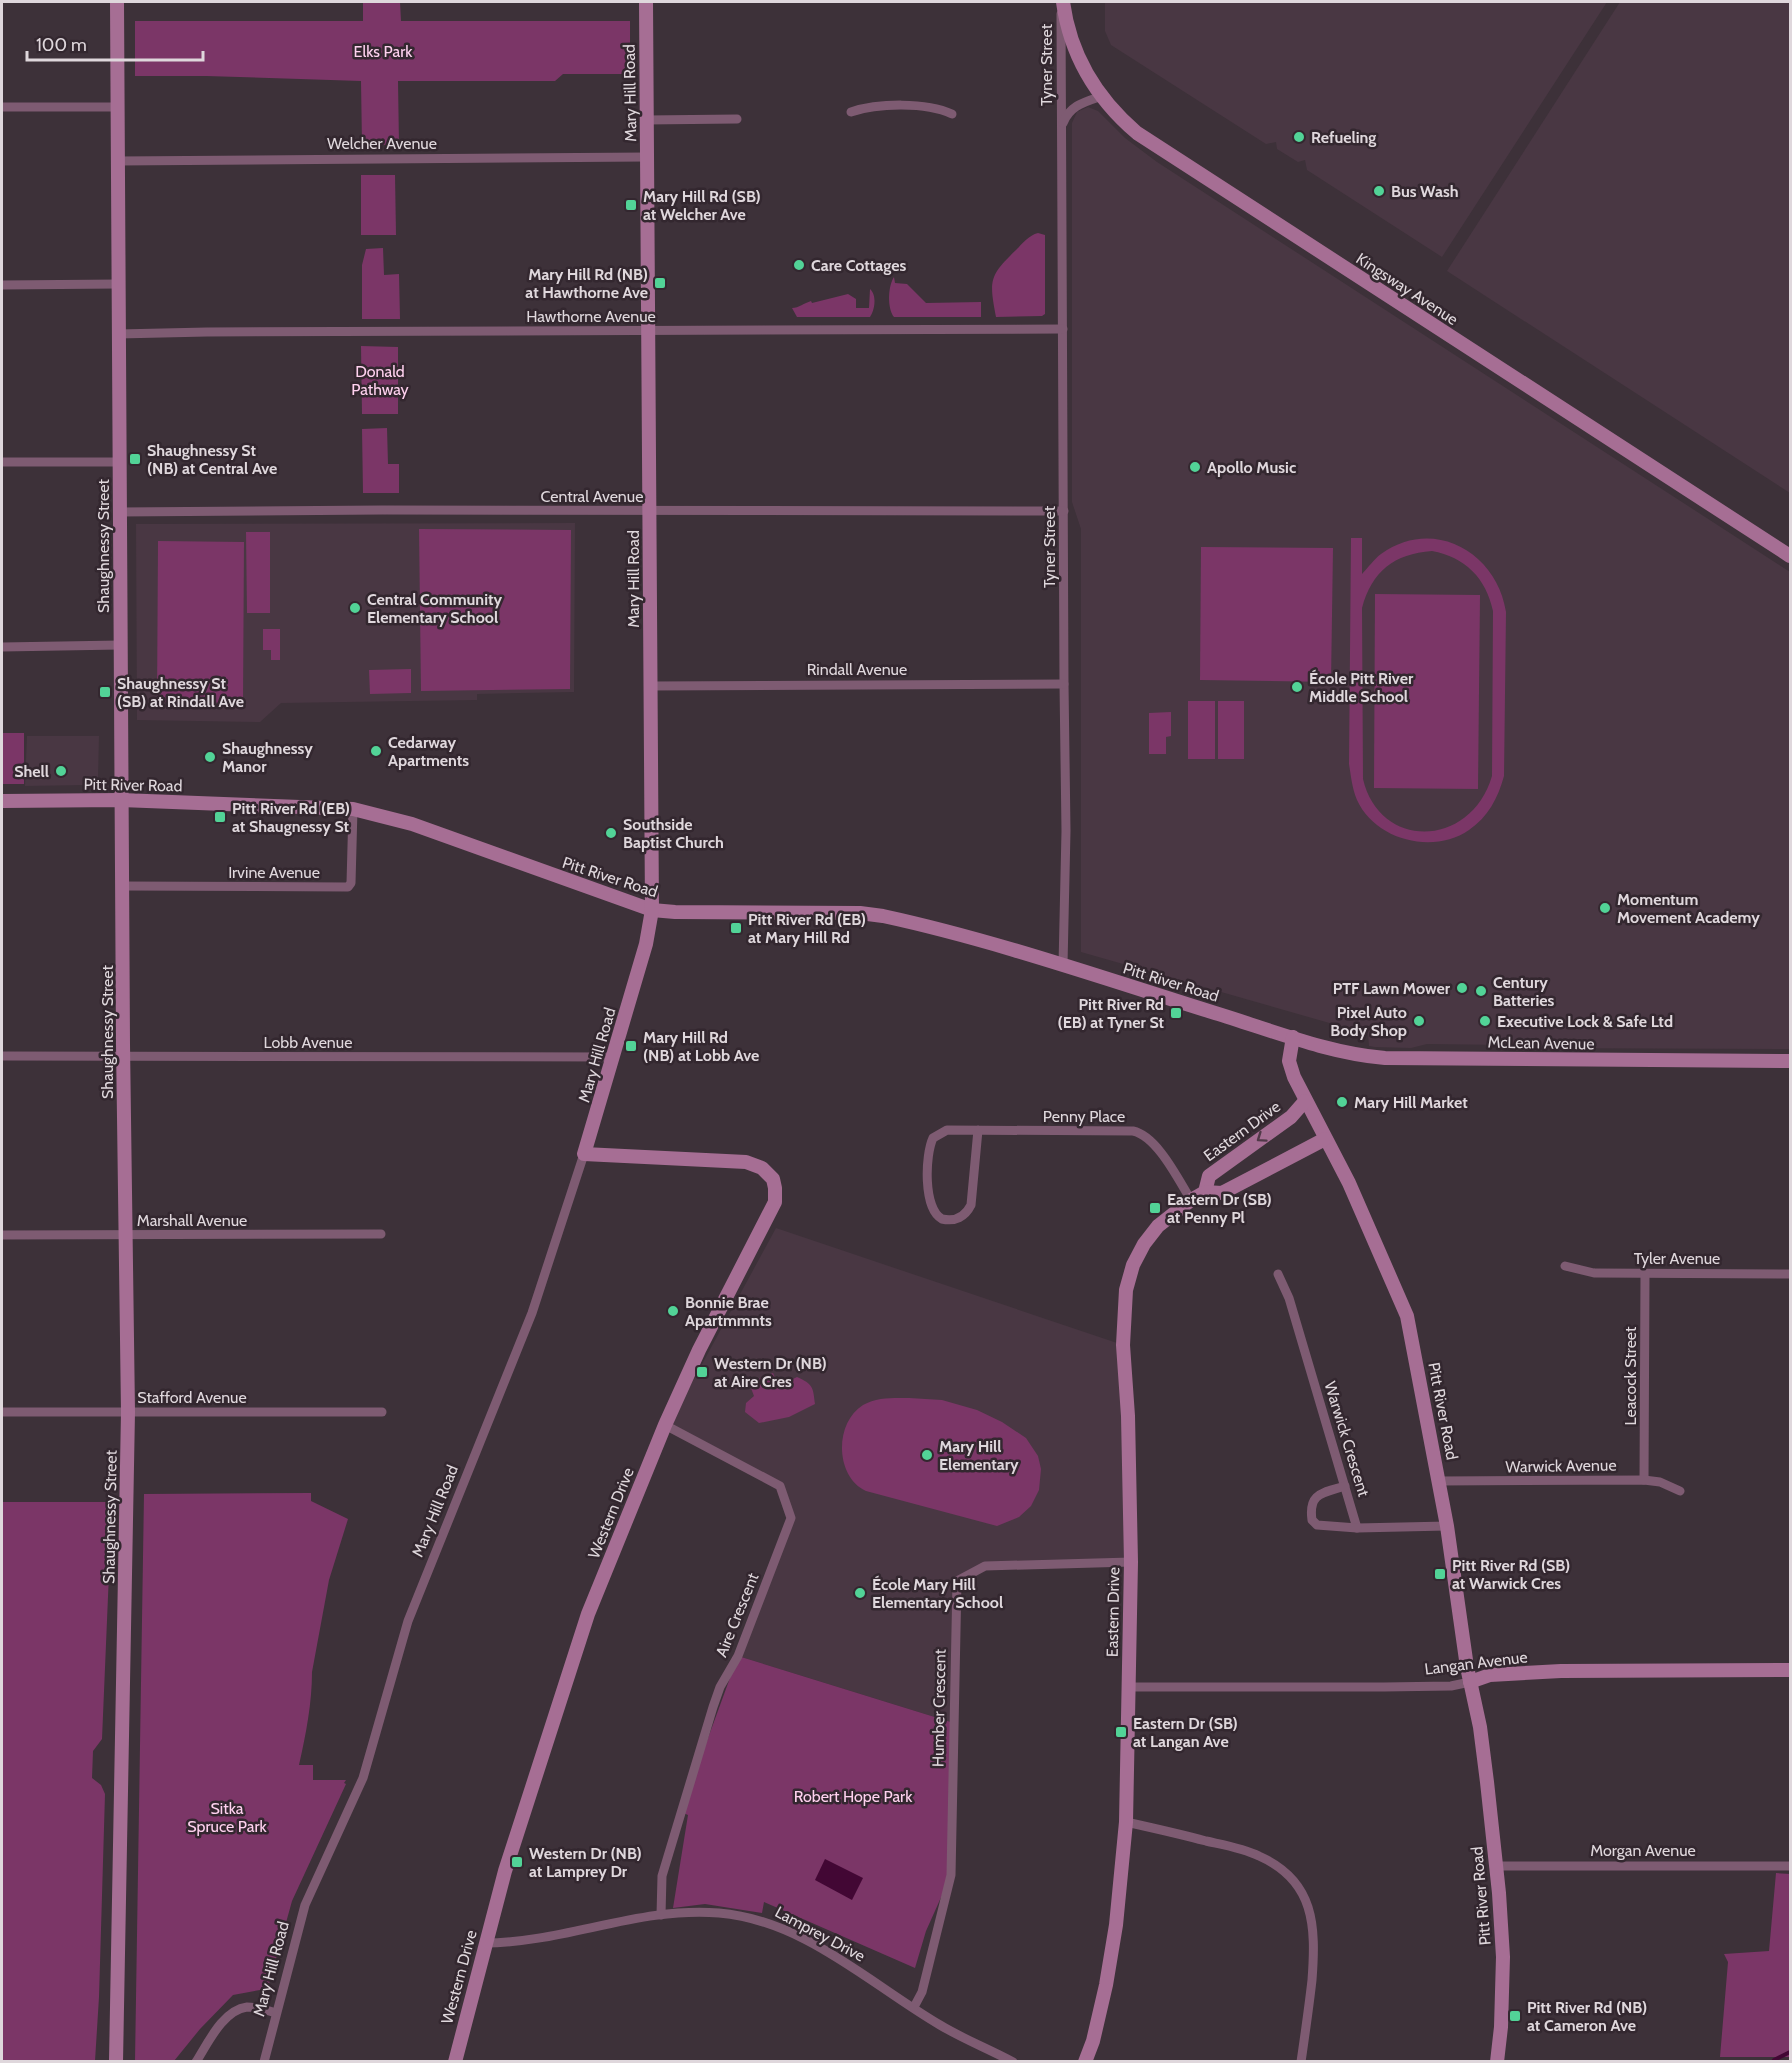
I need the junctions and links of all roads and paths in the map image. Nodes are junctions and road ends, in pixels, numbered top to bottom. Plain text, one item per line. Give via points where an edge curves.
1 (117, 2) edge
2 (646, 2) edge
3 (1062, 2) edge
4 (1102, 96) junction
5 (2, 107) edge
6 (117, 107) junction
7 (851, 112) dead end
8 (952, 114) dead end
9 (737, 119) dead end
10 (646, 120) junction
11 (1061, 128) junction
12 (647, 157) junction
13 (118, 161) junction
14 (118, 284) junction
15 (2, 285) edge
16 (1063, 329) junction
17 (648, 331) junction
18 (118, 334) junction
19 (2, 462) edge
20 (119, 462) junction
21 (1064, 511) junction
22 (119, 512) junction
23 (649, 512) junction
24 (1791, 556) edge
25 (120, 645) junction
26 (2, 647) edge
27 (1064, 684) junction
28 (650, 686) junction
29 (121, 800) junction
30 (2, 801) edge
31 (353, 809) junction
32 (122, 886) junction
33 (652, 910) junction
34 (1063, 965) junction
35 (1293, 1037) junction
36 (2, 1056) edge
37 (123, 1057) junction
38 (614, 1057) junction
39 (1791, 1061) edge
40 (1305, 1101) junction
41 (978, 1130) junction
42 (1325, 1139) junction
43 (584, 1154) junction
44 (1205, 1192) junction
45 (1191, 1200) junction
46 (126, 1234) junction
47 (381, 1234) dead end
48 (2, 1235) edge
49 (1564, 1266) dead end
50 (1645, 1273) junction
51 (1278, 1274) dead end
52 (1791, 1274) edge
53 (2, 1412) edge
54 (128, 1412) junction
55 (382, 1412) dead end
56 (665, 1425) junction
57 (1644, 1480) junction
58 (1440, 1481) junction
59 (1345, 1486) junction
60 (1680, 1491) dead end
61 (1448, 1526) junction
62 (1357, 1528) junction
63 (1131, 1562) junction
64 (1791, 1670) edge
65 (1470, 1682) junction
66 (1129, 1687) junction
67 (1126, 1822) junction
68 (1496, 1866) junction
69 (1791, 1866) edge
70 (661, 1915) junction
71 (485, 1943) junction
72 (914, 2007) junction
73 (276, 2013) junction
74 (116, 2061) edge
75 (196, 2061) edge
76 (264, 2061) edge
77 (454, 2061) edge
78 (1013, 2061) edge
79 (1085, 2061) edge
80 (1301, 2061) edge
81 (1497, 2061) edge

1 - 6 main road, Shaughnessy Street
2 - 10 main road, Mary Hill Road
3 - 4 main road, Kingsway Avenue via 1072,44
3 - 11 street, Tyner Street
4 - 11 street, Tyner Street via 1074,107
4 - 24 main road, Kingsway Avenue via 1147,141
5 - 6 street
6 - 13 main road, Shaughnessy Street
7 - 8 street via 912,106
9 - 10 street
10 - 12 main road, Mary Hill Road
11 - 16 street, Tyner Street
12 - 13 street, Welcher Avenue
12 - 17 main road, Mary Hill Road
13 - 14 main road, Shaughnessy Street
14 - 15 street
14 - 18 main road, Shaughnessy Street
16 - 17 street, Hawthorne Avenue
16 - 21 street, Tyner Street
17 - 18 street, Hawthorne Avenue
17 - 23 main road, Mary Hill Road
18 - 20 main road, Shaughnessy Street
19 - 20 street
20 - 22 main road, Shaughnessy Street
21 - 23 street, Central Avenue
21 - 27 street, Tyner Street
22 - 23 street, Central Avenue
22 - 25 main road, Shaughnessy Street
23 - 28 main road, Mary Hill Road
25 - 26 street
25 - 29 main road, Shaughnessy Street
27 - 28 street, Rindall Avenue
27 - 34 street, Tyner Street
28 - 33 main road, Mary Hill Road
29 - 30 main road, Pitt River Road
29 - 31 main road, Pitt River Road
29 - 32 main road, Shaughnessy Street
31 - 32 street, Irvine Avenue via 348,887
31 - 33 main road, Pitt River Road via 412,824
32 - 37 main road, Shaughnessy Street
33 - 34 main road, Pitt River Road via 883,916
33 - 38 main road, Mary Hill Road
34 - 35 main road, Pitt River Road
35 - 39 main road, McLean Avenue via 1348,1053 1385,1058
35 - 40 main road, Pitt River Road via 1290,1065
36 - 37 street, Lobb Avenue
37 - 38 street, Lobb Avenue
37 - 46 main road, Shaughnessy Street
38 - 43 main road, Mary Hill Road
40 - 42 main road, Pitt River Road
40 -> 44 main road, Eastern Drive via 1291,1117 1209,1176
41 - 41 street, Penny Place via 971,1205 963,1216 942,1219 933,1211 928,1198 930,1145 937,1134 947,1130
41 - 45 street, Penny Place via 1141,1132 1164,1157
42 - 44 main road, Eastern Drive via 1222,1192
42 - 58 main road, Pitt River Road via 1349,1183 1407,1316
43 - 56 main road, Western Drive via 746,1162 766,1171 775,1184 776,1197 770,1215 710,1326
43 - 73 street, Mary Hill Road via 532,1313 408,1621 363,1778 305,1905
44 - 45 main road, Eastern Drive
45 - 63 main road, Eastern Drive via 1158,1226 1144,1244 1126,1290 1123,1345
46 - 47 street, Marshall Avenue
46 - 48 street, Marshall Avenue
46 - 54 main road, Shaughnessy Street
49 - 50 street, Tyler Avenue via 1594,1272
50 - 52 street, Tyler Avenue
50 - 57 street, Leacock Street
51 - 59 street, Warwick Crescent via 1289,1298
53 - 54 street, Stafford Avenue
54 - 55 street, Stafford Avenue
54 - 74 main road, Shaughnessy Street
56 - 70 street, Aire Crescent via 780,1486 791,1518 738,1656 713,1707 662,1876
56 - 71 main road, Western Drive via 588,1614
57 - 58 street, Warwick Avenue
57 - 60 street, Warwick Avenue
58 - 61 main road, Pitt River Road
59 - 62 street, Warwick Crescent
59 - 62 street via 1316,1496 1312,1520 1317,1525
61 - 62 street
61 - 65 main road, Pitt River Road
63 - 66 main road, Eastern Drive
63 - 72 street, Humber Crescent via 985,1566 957,1581 951,1875 922,1992
64 - 65 main road, Langan Avenue via 1561,1671 1490,1675
65 - 66 street, Langan Avenue via 1384,1687
65 - 68 main road, Pitt River Road via 1483,1749
66 - 67 main road, Eastern Drive
67 - 79 main road, Eastern Drive via 1111,1955 1093,2041
67 - 80 street via 1259,1855 1290,1875 1300,1888 1311,1911 1314,1945
68 - 69 street, Morgan Avenue
68 - 81 main road, Pitt River Road via 1503,1957
70 - 71 street, Lamprey Drive via 514,1943
70 - 72 street, Lamprey Drive via 719,1913 766,1922 843,1960
71 - 77 main road, Western Drive
72 - 78 street, Lamprey Drive via 940,2025
73 - 75 street via 247,2007 231,2014
73 - 76 street, Mary Hill Road

